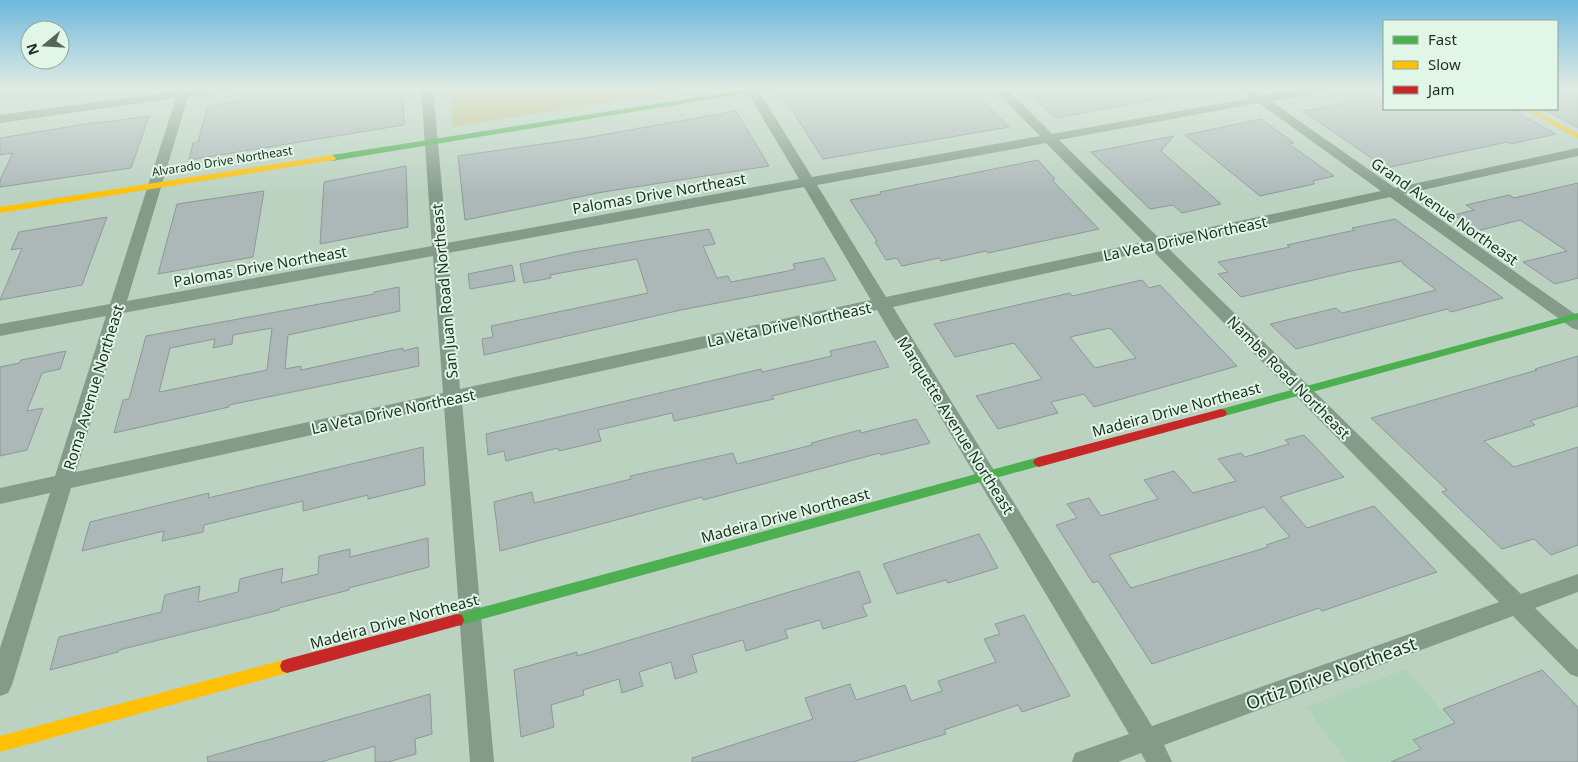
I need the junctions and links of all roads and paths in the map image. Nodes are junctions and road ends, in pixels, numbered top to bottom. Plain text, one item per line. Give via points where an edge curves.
1 (174, 124) edge
2 (429, 124) edge
3 (548, 124) edge
4 (772, 124) edge
5 (1035, 124) edge
6 (1130, 124) edge
7 (1295, 124) edge
8 (1555, 124) edge
9 (1578, 136) edge
10 (1049, 138) junction
11 (430, 143) junction
12 (1578, 152) edge
13 (808, 182) junction
14 (156, 185) junction
15 (1391, 193) junction
16 (0, 210) edge
17 (1155, 245) junction
18 (440, 250) junction
19 (881, 304) junction
20 (117, 309) junction
21 (1575, 319) edge
22 (0, 330) edge
23 (1302, 390) junction
24 (453, 398) junction
25 (988, 476) junction
26 (63, 482) junction
27 (0, 496) edge
28 (1578, 584) edge
29 (1518, 605) junction
30 (470, 615) junction
31 (1578, 666) edge
32 (0, 685) edge
33 (1147, 740) junction
34 (0, 744) edge
35 (482, 762) edge
36 (1084, 762) edge
37 (1160, 762) edge

1 - 14 street, Roma Avenue Northeast
2 - 11 street, San Juan Road Northeast
3 - 11 street, Alvarado Drive Northeast
4 - 13 street, Marquette Avenue Northeast
5 - 10 street, Nambe Road Northeast
6 - 10 street, Palomas Drive Northeast
7 - 15 street, Grand Avenue Northeast
8 - 9 street
10 - 13 street, Palomas Drive Northeast
10 - 17 street, Nambe Road Northeast
11 - 14 street, Alvarado Drive Northeast
11 - 18 street, San Juan Road Northeast
12 - 15 street, La Veta Drive Northeast
13 - 18 street, Palomas Drive Northeast
13 - 19 street, Marquette Avenue Northeast
14 - 16 street, Alvarado Drive Northeast
14 - 20 street, Roma Avenue Northeast
15 - 17 street, La Veta Drive Northeast
15 - 21 street, Grand Avenue Northeast
17 - 19 street, La Veta Drive Northeast
17 - 23 street, Nambe Road Northeast
18 - 20 street, Palomas Drive Northeast
18 - 24 street, San Juan Road Northeast
19 - 24 street, La Veta Drive Northeast
19 - 25 street, Marquette Avenue Northeast
20 - 22 street, Palomas Drive Northeast
20 - 26 street, Roma Avenue Northeast
21 - 23 street, Madeira Drive Northeast
23 - 25 street, Madeira Drive Northeast
23 - 29 street, Nambe Road Northeast
24 - 26 street, La Veta Drive Northeast
24 - 30 street, San Juan Road Northeast
25 - 30 street, Madeira Drive Northeast
25 - 33 street, Marquette Avenue Northeast
26 - 27 street, La Veta Drive Northeast
26 - 32 street, Roma Avenue Northeast
28 - 29 street, Ortiz Drive Northeast
29 - 31 street, Nambe Road Northeast
29 - 33 street, Ortiz Drive Northeast
30 - 34 street, Madeira Drive Northeast
30 - 35 street, San Juan Road Northeast
33 - 36 street, Ortiz Drive Northeast
33 - 37 street, Marquette Avenue Northeast

